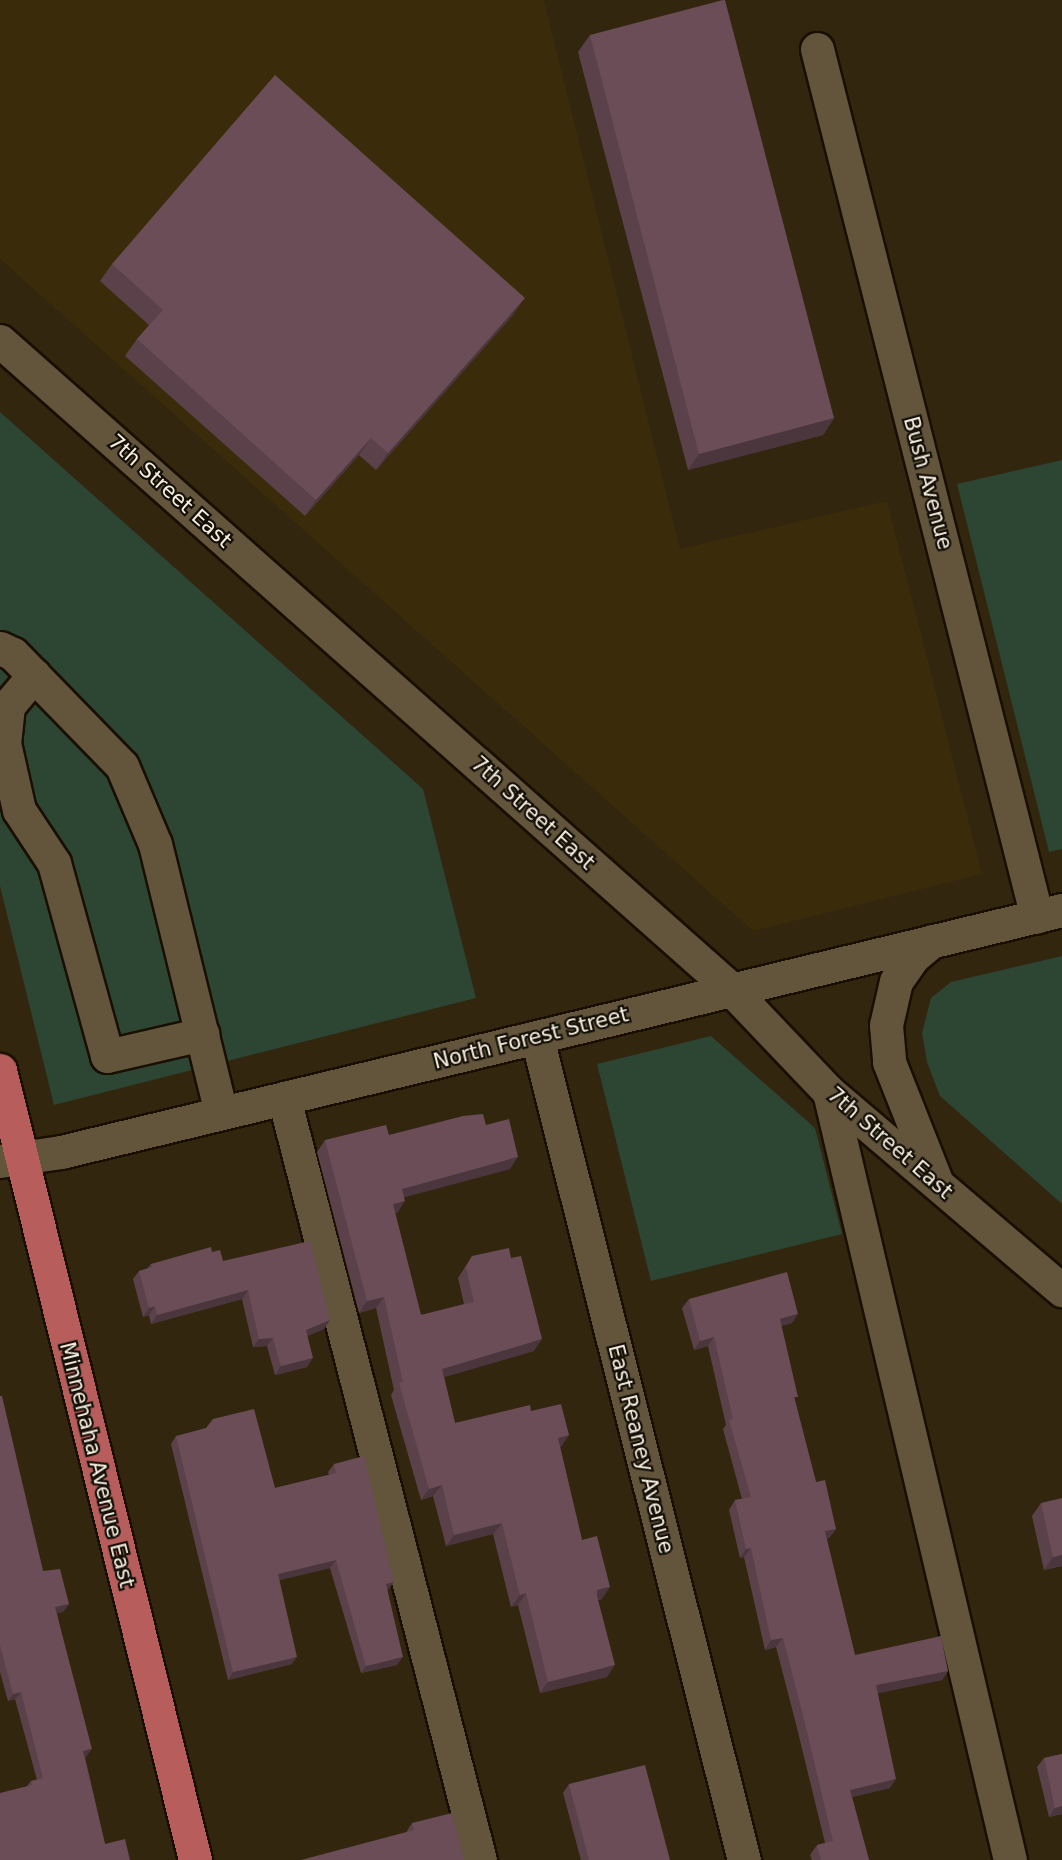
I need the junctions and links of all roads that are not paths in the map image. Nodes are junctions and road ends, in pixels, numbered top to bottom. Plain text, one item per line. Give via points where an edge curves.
1 (817, 49) dead end
2 (0, 341) edge
3 (0, 648) edge
4 (34, 675) junction
5 (1050, 913) edge
6 (932, 941) junction
7 (730, 988) junction
8 (202, 1034) junction
9 (537, 1038) junction
10 (0, 1070) edge
11 (829, 1092) junction
12 (284, 1098) junction
13 (221, 1113) junction
14 (10, 1159) edge
15 (938, 1186) junction
16 (1062, 1290) edge
17 (195, 1860) edge
18 (480, 1860) edge
19 (744, 1860) edge
20 (1010, 1860) edge

1 - 5 street, Bush Avenue
2 - 7 street, 7th Street East
3 - 4 street via 14,654
4 - 8 street via 122,766 155,844
4 - 8 street via 8,706 4,742 19,810 54,863 107,1056
5 - 6 street, North Forest Street
6 - 7 street, North Forest Street
6 - 15 street via 913,957 896,981 886,1025 889,1062
7 - 9 street, North Forest Street
7 - 11 street, 7th Street East
8 - 13 street
9 - 12 street, North Forest Street
9 - 19 street, East Reaney Avenue
10 - 14 main road, Minnehaha Avenue East
11 - 15 street, 7th Street East
11 - 20 street
12 - 13 street, North Forest Street
12 - 18 street
13 - 14 street, North Forest Street via 61,1152
14 - 17 main road, Minnehaha Avenue East
15 - 16 street, 7th Street East

